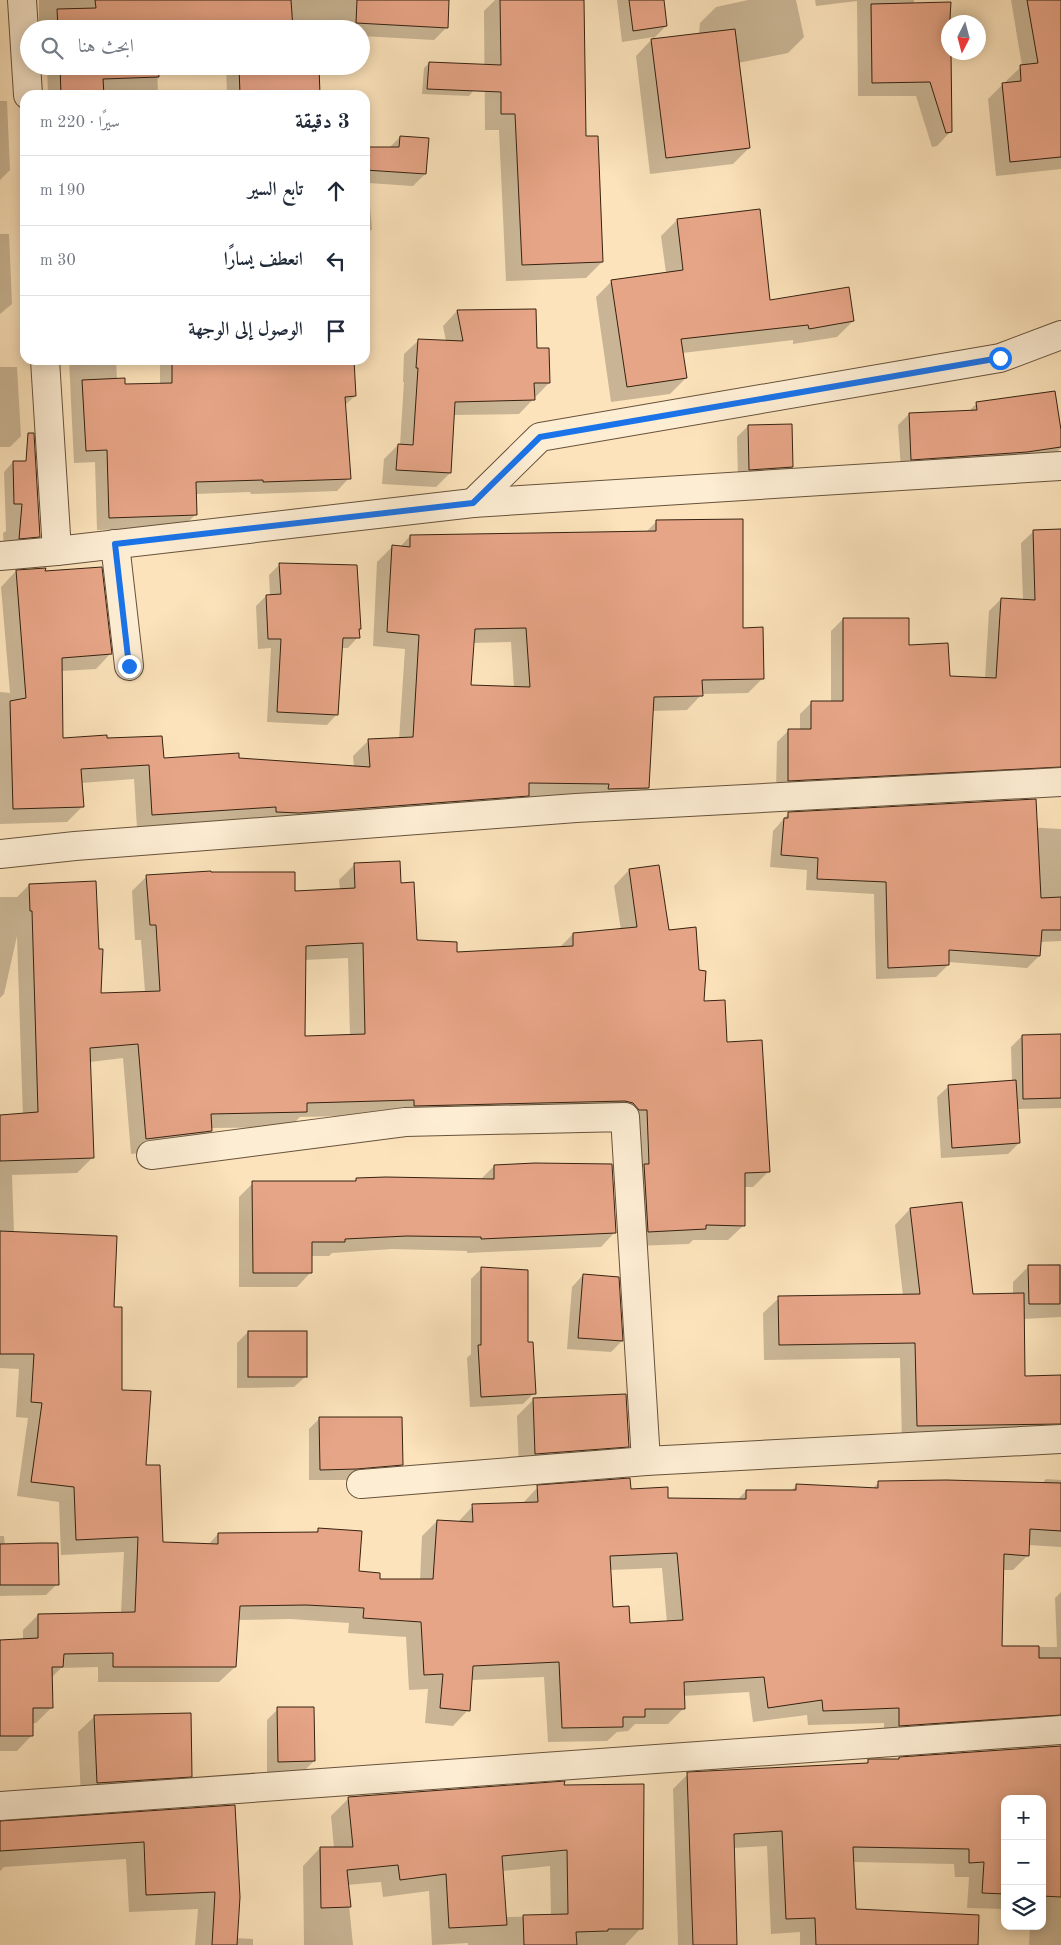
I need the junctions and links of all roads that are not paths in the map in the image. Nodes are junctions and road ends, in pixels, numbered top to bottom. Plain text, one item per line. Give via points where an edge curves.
1 (22, 0) edge
2 (23, 20) edge
3 (27, 75) edge
4 (28, 90) edge
5 (1061, 335) edge
6 (45, 365) edge
7 (1061, 466) edge
8 (473, 503) junction
9 (115, 544) junction
10 (57, 551) junction
11 (0, 556) edge
12 (129, 666) dead end
13 (1061, 782) edge
14 (0, 854) edge
15 (151, 1155) dead end
16 (1061, 1439) edge
17 (646, 1461) junction
18 (361, 1484) dead end
19 (1061, 1730) edge
20 (0, 1806) edge

1 - 2 street
3 - 4 street
5 - 8 street via 1000,358 540,437
6 - 10 street
7 - 8 street
8 - 9 street
9 - 10 street
9 - 12 street
10 - 11 street
13 - 14 street via 566,809
15 - 17 street via 405,1122 625,1117
16 - 17 street
17 - 18 street
19 - 20 street

